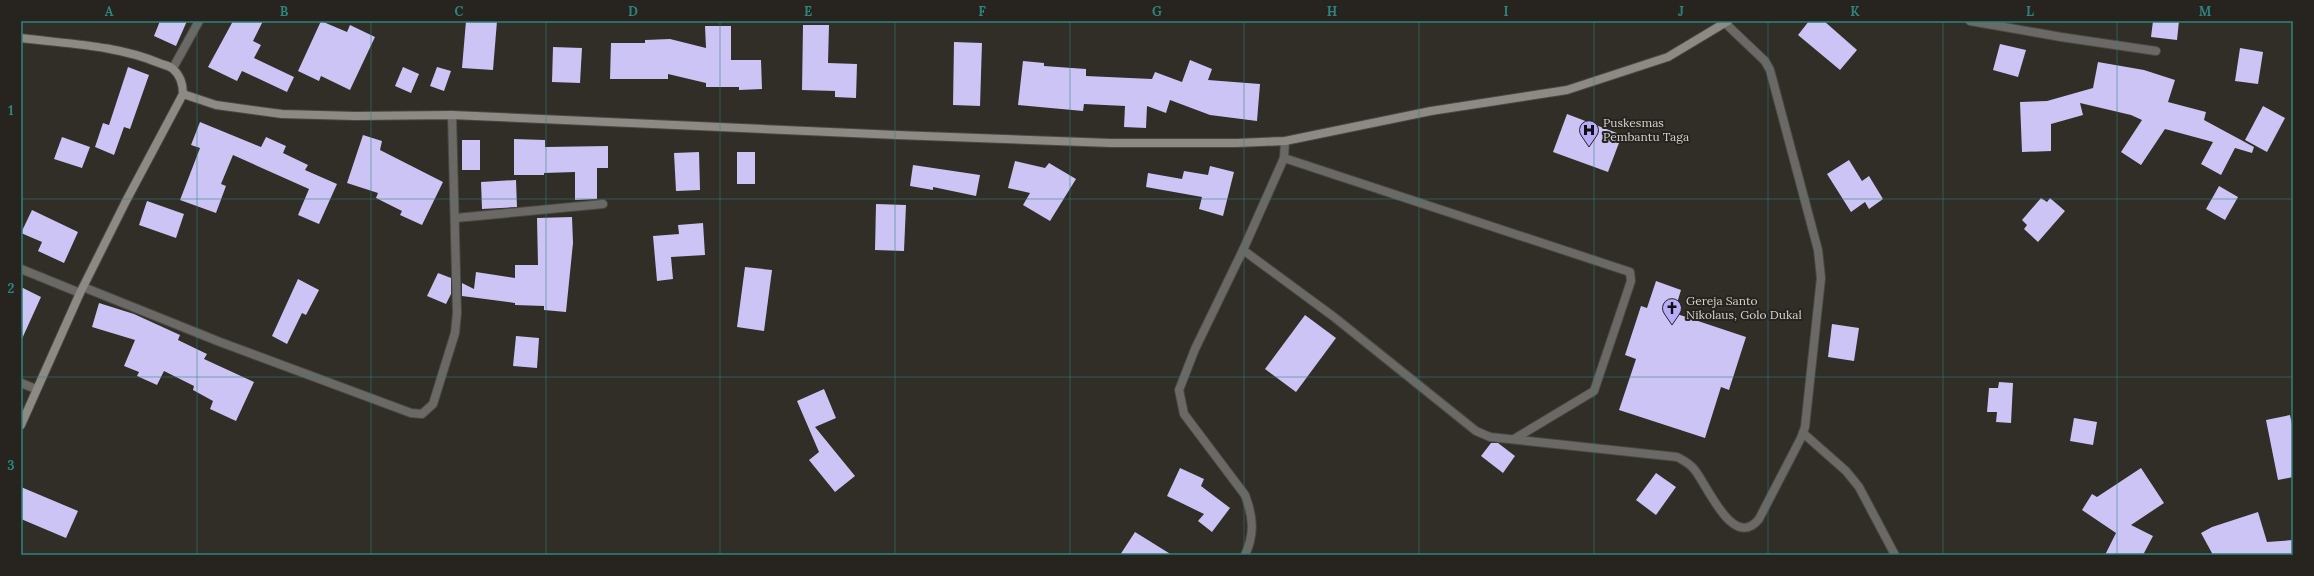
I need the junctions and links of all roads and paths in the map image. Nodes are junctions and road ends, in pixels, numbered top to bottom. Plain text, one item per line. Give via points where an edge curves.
1 (199, 21) edge
2 (1970, 21) edge
3 (1726, 22) edge
4 (21, 38) edge
5 (2156, 51) dead end
6 (173, 68) junction
7 (183, 94) junction
8 (452, 114) junction
9 (1285, 141) junction
10 (1284, 158) junction
11 (603, 204) dead end
12 (456, 218) junction
13 (1243, 250) junction
14 (21, 269) edge
15 (82, 290) junction
16 (21, 384) edge
17 (36, 389) junction
18 (21, 425) edge
19 (1803, 433) junction
20 (1514, 439) junction
21 (1245, 555) edge
22 (1895, 555) edge

1 - 6 street
2 - 5 street
3 - 9 street via 1668,57 1567,90 1431,111
3 - 19 street via 1765,61 1770,70 1818,250 1820,285
4 - 6 street via 81,44 130,53
6 - 7 street via 183,85
7 - 8 street via 216,105 282,114
7 - 15 street
8 - 9 street via 1111,143
8 - 12 street
9 - 10 street
10 - 13 street
10 - 20 street via 1630,272 1631,281 1594,391
11 - 12 street
12 - 15 street via 458,290 455,333 433,404 422,414 411,413
13 - 20 street via 1334,317 1470,427 1490,437
13 - 21 street via 1195,349 1179,390 1184,414 1245,495 1251,510 1251,543
14 - 15 street
15 - 17 street
16 - 17 street
17 - 18 street
19 - 20 street via 1759,519 1748,528 1741,528 1728,520 1694,470 1687,462 1676,457
19 - 22 street via 1846,471 1859,487

